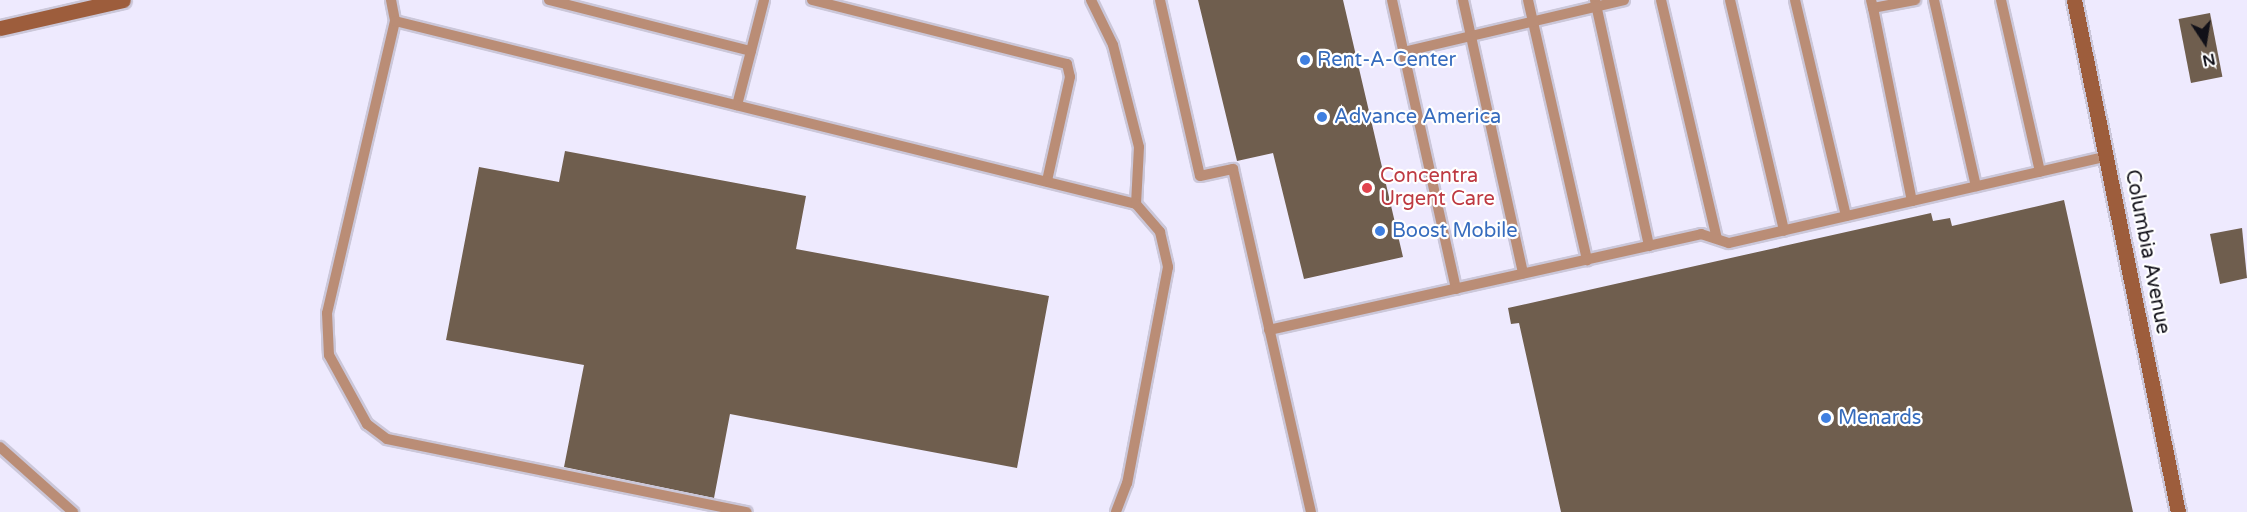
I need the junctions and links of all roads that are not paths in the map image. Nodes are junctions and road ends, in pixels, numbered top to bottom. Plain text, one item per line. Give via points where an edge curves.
1 (123, 0) edge
2 (391, 0) edge
3 (549, 0) edge
4 (764, 0) edge
5 (812, 0) edge
6 (1091, 0) edge
7 (1160, 0) edge
8 (1392, 0) edge
9 (1463, 0) edge
10 (1528, 0) edge
11 (1624, 0) edge
12 (1661, 0) edge
13 (1730, 0) edge
14 (1796, 0) edge
15 (1915, 0) edge
16 (1934, 0) edge
17 (2001, 0) edge
18 (2074, 0) edge
19 (1596, 3) edge
20 (1872, 4) edge
21 (395, 21) junction
22 (1533, 21) junction
23 (0, 28) edge
24 (1471, 36) junction
25 (751, 51) junction
26 (1403, 52) junction
27 (737, 105) junction
28 (2106, 157) junction
29 (2040, 172) junction
30 (1047, 181) junction
31 (1977, 186) junction
32 (1911, 201) junction
33 (1136, 204) junction
34 (1846, 216) junction
35 (1784, 231) junction
36 (1717, 239) junction
37 (1649, 246) junction
38 (1587, 260) junction
39 (1523, 274) junction
40 (1456, 289) junction
41 (1269, 330) junction
42 (0, 447) edge
43 (73, 512) edge
44 (747, 512) edge
45 (1116, 512) edge
46 (1311, 512) edge
47 (2178, 512) edge

1 - 23 street
2 - 21 lane
3 - 25 lane
4 - 25 lane
5 - 30 lane via 1067,64 1071,76
6 - 33 lane via 1113,45 1139,147
7 - 41 lane via 1200,176 1233,169
8 - 26 lane
9 - 24 lane
10 - 22 lane
11 - 19 lane
12 - 36 lane
13 - 35 lane
14 - 34 lane
15 - 20 lane
16 - 31 lane
17 - 29 lane
18 - 28 street, Columbia Avenue
19 - 22 lane
19 - 37 lane
20 - 32 lane
21 - 27 lane
21 - 44 lane via 327,314 329,355 367,424 387,439
22 - 24 lane
22 - 38 lane
24 - 26 lane
24 - 39 lane
25 - 27 lane
26 - 40 lane
27 - 30 lane
28 - 29 lane
28 - 47 street, Columbia Avenue
29 - 31 lane
30 - 33 lane
31 - 32 lane
32 - 34 lane
33 - 45 lane via 1161,232 1168,267 1127,483
34 - 35 lane
35 - 36 lane via 1729,243
36 - 37 lane via 1701,234
37 - 38 lane
38 - 39 lane
39 - 40 lane
40 - 41 lane
41 - 46 lane
42 - 43 lane

